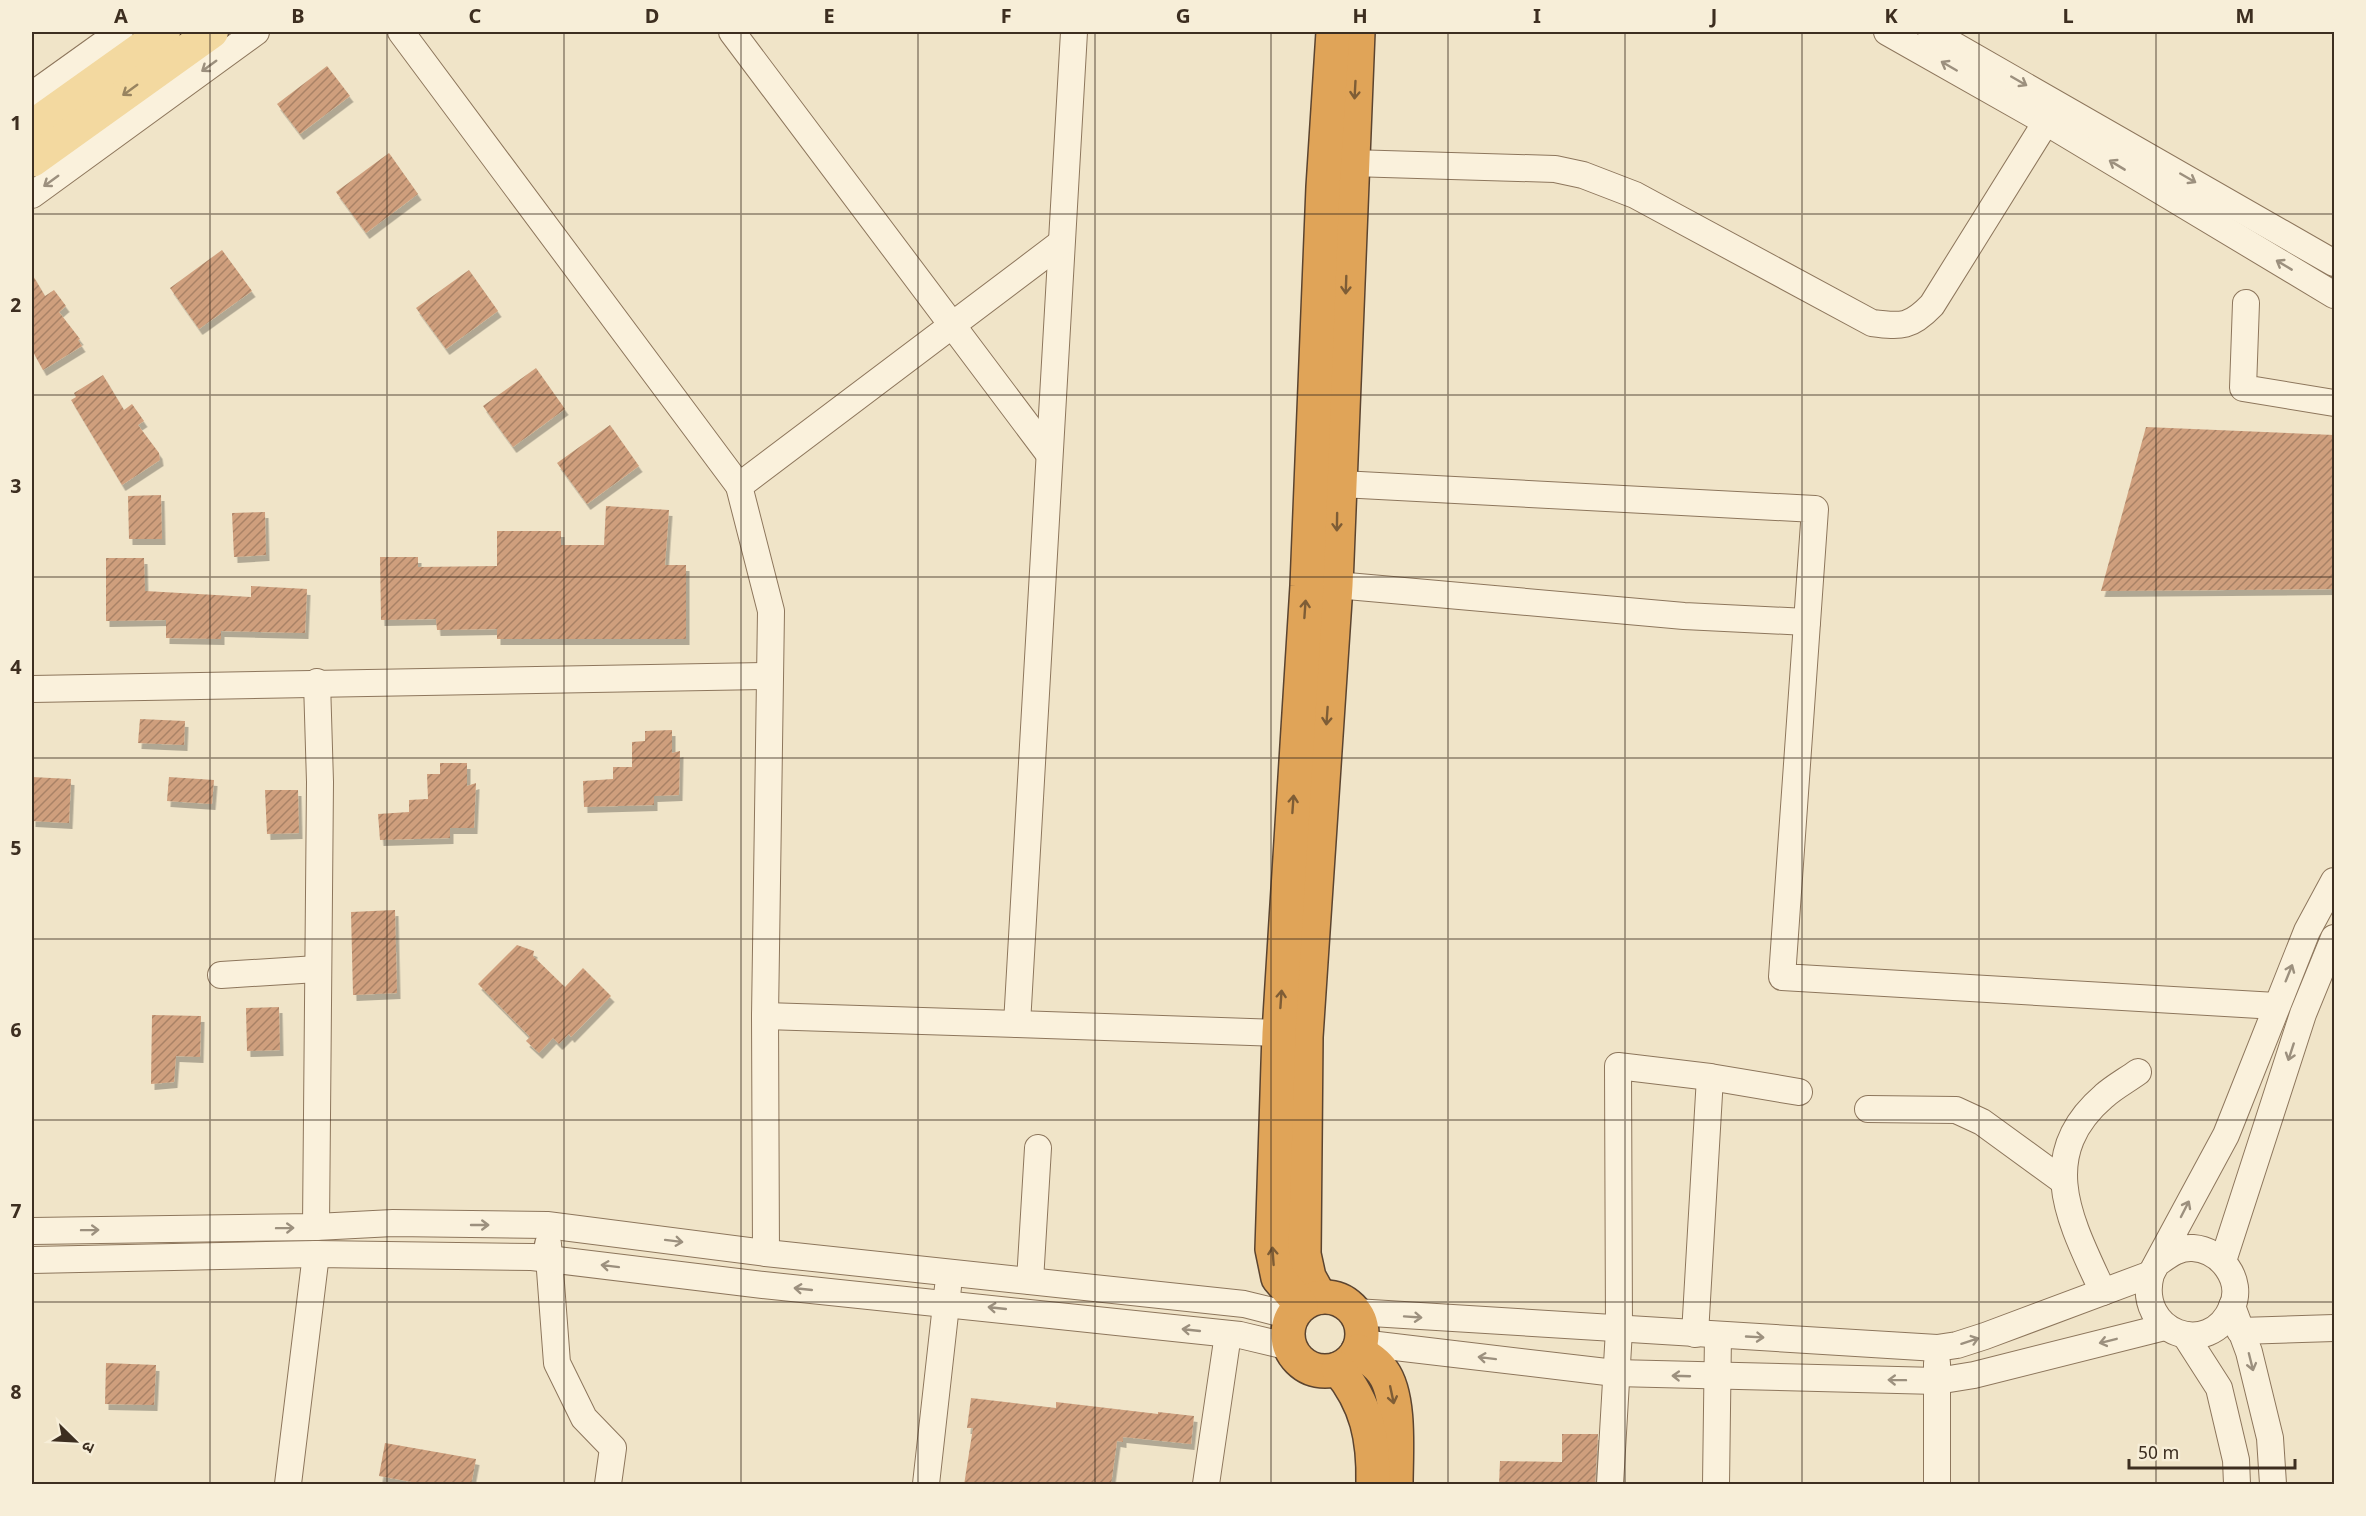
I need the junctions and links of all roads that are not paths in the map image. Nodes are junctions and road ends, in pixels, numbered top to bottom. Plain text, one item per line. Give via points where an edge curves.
1 (120, 32) edge
2 (164, 32) edge
3 (212, 32) edge
4 (256, 32) edge
5 (401, 32) edge
6 (732, 32) edge
7 (1074, 32) edge
8 (1333, 32) edge
9 (1358, 32) edge
10 (1887, 32) edge
11 (1931, 32) edge
12 (32, 94) edge
13 (2046, 122) junction
14 (32, 126) edge
15 (32, 161) edge
16 (1351, 163) junction
17 (32, 195) edge
18 (1061, 243) junction
19 (2334, 263) edge
20 (2334, 295) edge
21 (2246, 303) dead end
22 (952, 326) junction
23 (2334, 403) edge
24 (1049, 454) junction
25 (1324, 484) junction
26 (739, 486) junction
27 (1336, 585) junction
28 (1807, 622) junction
29 (770, 676) junction
30 (317, 682) junction
31 (32, 689) edge
32 (2334, 881) edge
33 (2334, 938) edge
34 (317, 969) junction
35 (220, 975) dead end
36 (2276, 1006) junction
37 (765, 1016) junction
38 (1017, 1024) junction
39 (1279, 1033) junction
40 (2138, 1072) dead end
41 (1710, 1077) junction
42 (1799, 1092) dead end
43 (1869, 1109) dead end
44 (1038, 1148) dead end
45 (2063, 1181) junction
46 (547, 1225) junction
47 (316, 1227) junction
48 (32, 1231) edge
49 (766, 1253) junction
50 (316, 1254) junction
51 (549, 1259) junction
52 (32, 1260) edge
53 (2223, 1261) junction
54 (2155, 1268) junction
55 (949, 1272) junction
56 (1030, 1281) junction
57 (2103, 1292) junction
58 (946, 1303) junction
59 (2232, 1306) junction
60 (1301, 1316) junction
61 (2334, 1328) edge
62 (1619, 1330) junction
63 (2175, 1331) junction
64 (2240, 1331) junction
65 (1228, 1334) junction
66 (1706, 1335) junction
67 (1353, 1343) junction
68 (1937, 1348) junction
69 (1615, 1373) junction
70 (1718, 1377) junction
71 (1937, 1381) junction
72 (288, 1485) edge
73 (609, 1485) edge
74 (926, 1485) edge
75 (1206, 1485) edge
76 (1373, 1485) edge
77 (1396, 1485) edge
78 (1610, 1485) edge
79 (1716, 1485) edge
80 (1936, 1485) edge
81 (2237, 1485) edge
82 (2273, 1485) edge

1 - 12 street
2 - 14 main road
3 -> 15 main road
4 -> 17 street
5 - 26 street
6 - 22 street
7 - 18 street
8 - 25 highway via 1323,187
9 -> 16 highway
13 -> 10 street
11 -> 19 street
13 - 16 street via 1932,305 1918,319 1900,327 1872,323 1635,195 1583,175 1555,169
20 -> 13 street
16 -> 25 highway
18 - 22 street
18 - 24 street
21 - 23 street via 2243,388
22 - 24 street
22 - 26 street
24 - 38 street
25 -> 27 highway
25 - 28 street via 1815,509
39 -> 25 highway
26 - 29 street via 771,611
27 - 28 street via 1684,616
27 -> 60 highway via 1306,1037 1304,1254 1309,1277
28 - 36 street via 1782,977
29 - 30 street
29 - 37 street
30 - 31 street
30 - 34 street via 320,782
36 -> 32 street via 2307,931
33 -> 53 street via 2303,1014
34 - 35 street
34 - 47 street
54 -> 36 street via 2226,1135
37 - 38 street
37 - 49 street
38 - 39 street
60 -> 39 highway via 1273,1266
40 - 45 street via 2104,1096 2085,1118 2069,1143
41 - 42 street
41 - 62 street via 1618,1066
41 - 66 street
43 - 45 street via 1956,1110 1982,1122
44 - 56 street
45 - 57 street via 2067,1208
47 -> 46 street via 393,1223
46 -> 49 street
46 - 51 street
48 -> 47 street
49 - 55 street
50 - 51 street
50 - 52 street
50 - 72 street
58 -> 51 street
51 - 73 street via 557,1363 584,1418 613,1448
53 - 54 street via 2208,1251 2192,1248 2174,1251
53 - 59 street via 2234,1282
54 - 57 street
54 - 63 street via 2148,1286 2151,1308
55 - 56 street
55 - 58 street
56 - 60 street via 1244,1304
68 -> 57 street via 1985,1336
65 -> 58 street
58 - 74 street
59 - 63 street via 2214,1329 2200,1335
59 - 64 street
60 - 65 street
60 - 67 highway via 1334,1297 1346,1303
60 - 67 highway via 1298,1359 1309,1368 1323,1371
61 - 64 street
62 - 66 street
67 -> 62 street
62 - 69 street
63 -> 71 street
63 - 81 street via 2219,1388 2236,1460
64 -> 82 street via 2270,1438
65 - 75 street
66 -> 68 street
66 - 70 street
69 -> 67 street
67 - 76 highway via 1353,1388 1370,1428
67 -> 77 highway via 1390,1384
68 - 71 street
70 -> 69 street
69 - 78 street
71 -> 70 street
70 - 79 street
71 - 80 street

